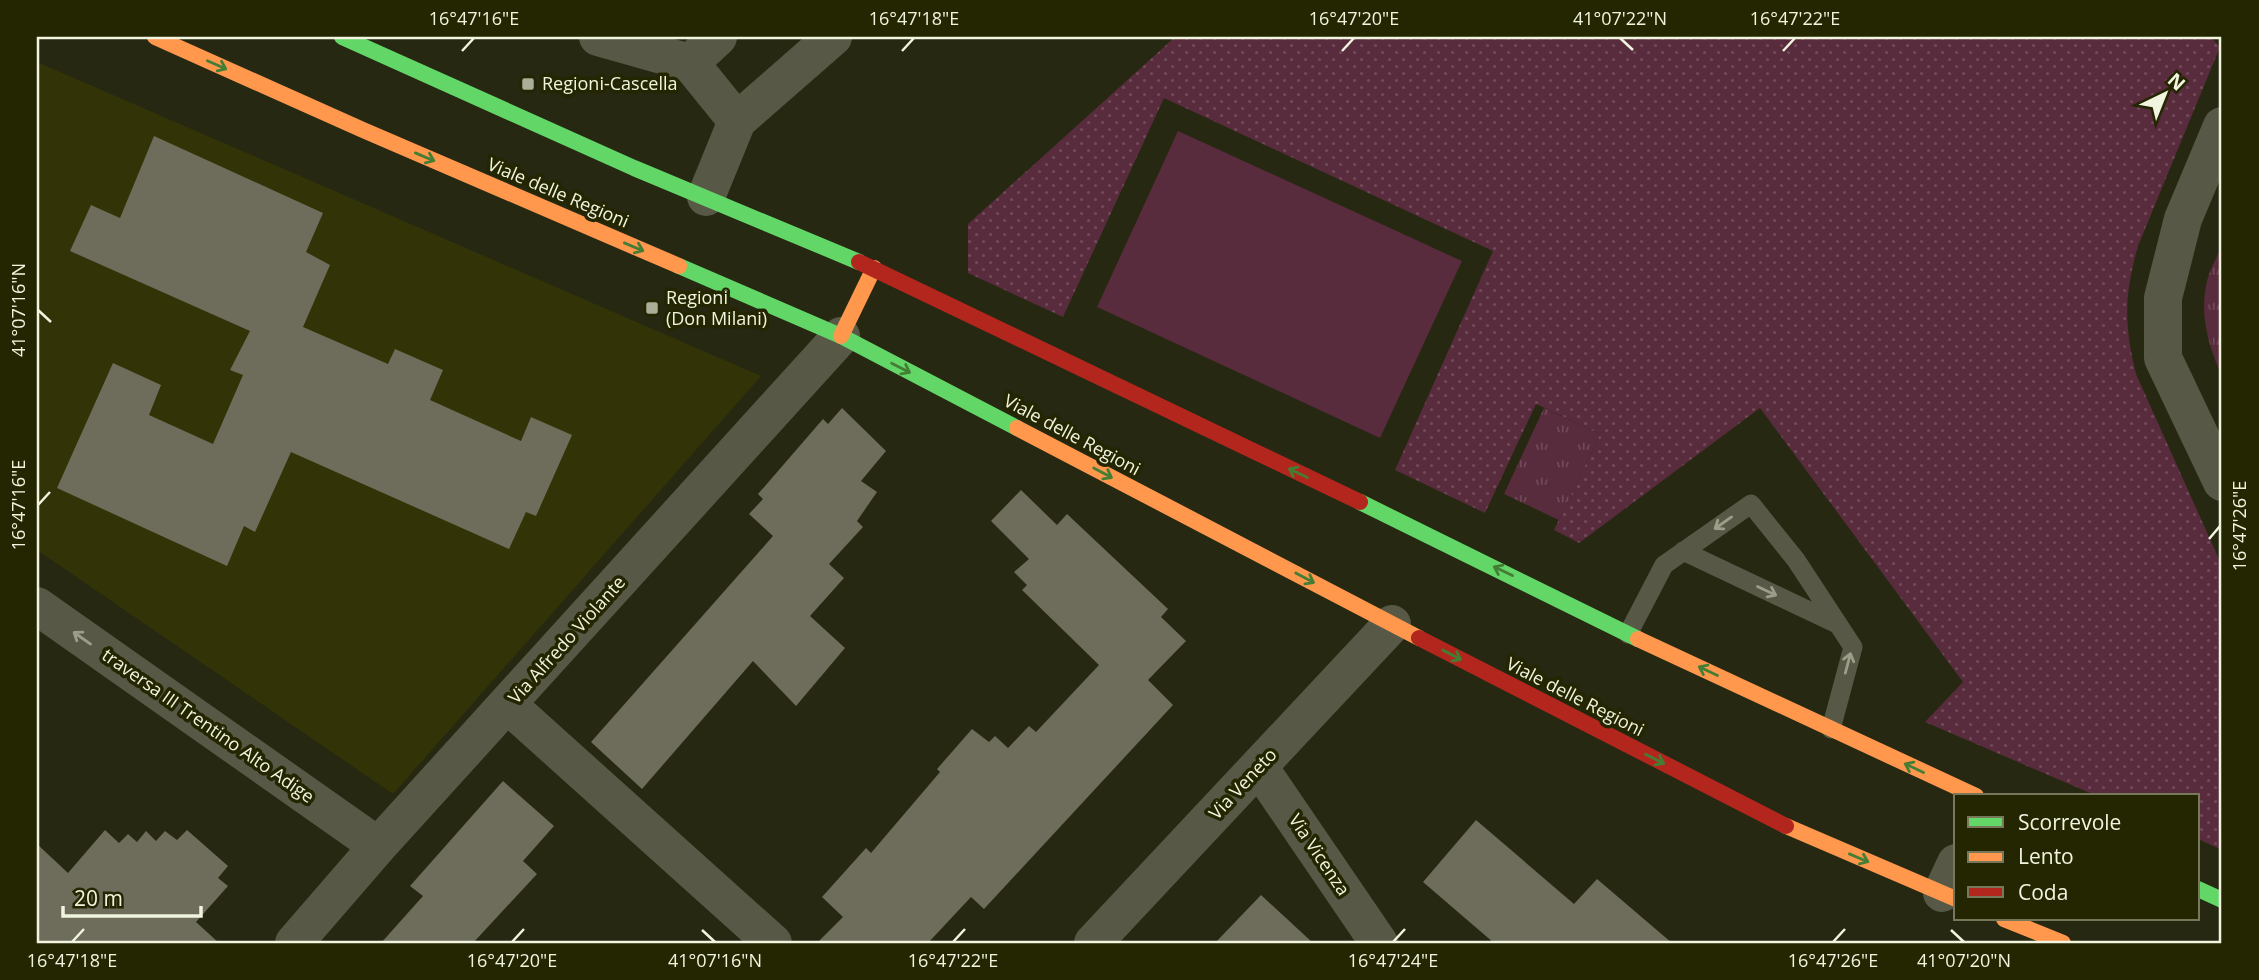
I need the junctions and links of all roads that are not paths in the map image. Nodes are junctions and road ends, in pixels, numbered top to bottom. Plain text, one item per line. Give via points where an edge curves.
1 (155, 37) edge
2 (342, 37) edge
3 (598, 37) edge
4 (718, 37) edge
5 (833, 37) edge
6 (690, 63) junction
7 (737, 121) junction
8 (2222, 126) edge
9 (706, 197) junction
10 (874, 268) junction
11 (841, 336) junction
12 (2222, 482) edge
13 (1683, 551) junction
14 (37, 606) edge
15 (1392, 624) junction
16 (1837, 624) junction
17 (1629, 634) junction
18 (508, 705) junction
19 (1831, 729) junction
20 (1259, 767) junction
21 (1972, 794) edge
22 (378, 846) junction
23 (1952, 885) edge
24 (2200, 891) edge
25 (2222, 900) edge
26 (2016, 921) edge
27 (293, 943) edge
28 (773, 943) edge
29 (1093, 943) edge
30 (1379, 943) edge
31 (2063, 943) edge

1 -> 11 street, Viale delle Regioni
2 - 9 street
3 - 6 street
4 - 6 street
5 - 7 street
6 - 7 street
7 - 9 street
8 - 12 street via 2183,219 2163,298 2163,358
9 - 10 street
10 - 11 street
17 -> 10 street
11 -> 15 street, Viale delle Regioni
11 - 18 street, Via Alfredo Violante
13 -> 16 lane
16 -> 13 lane via 1797,560 1751,504
13 - 17 lane via 1664,565
22 -> 14 street, traversa III Trentino Alto Adige
15 - 20 street, Via Veneto
15 -> 23 street, Viale delle Regioni via 1801,833
19 -> 16 lane via 1853,647
19 -> 17 street
18 - 22 street, Via Alfredo Violante
18 - 28 street
21 -> 19 street
20 - 29 street, Via Veneto
20 - 30 street, Via Vicenza
22 - 27 street, Via Alfredo Violante
24 - 25 street
26 - 31 street

